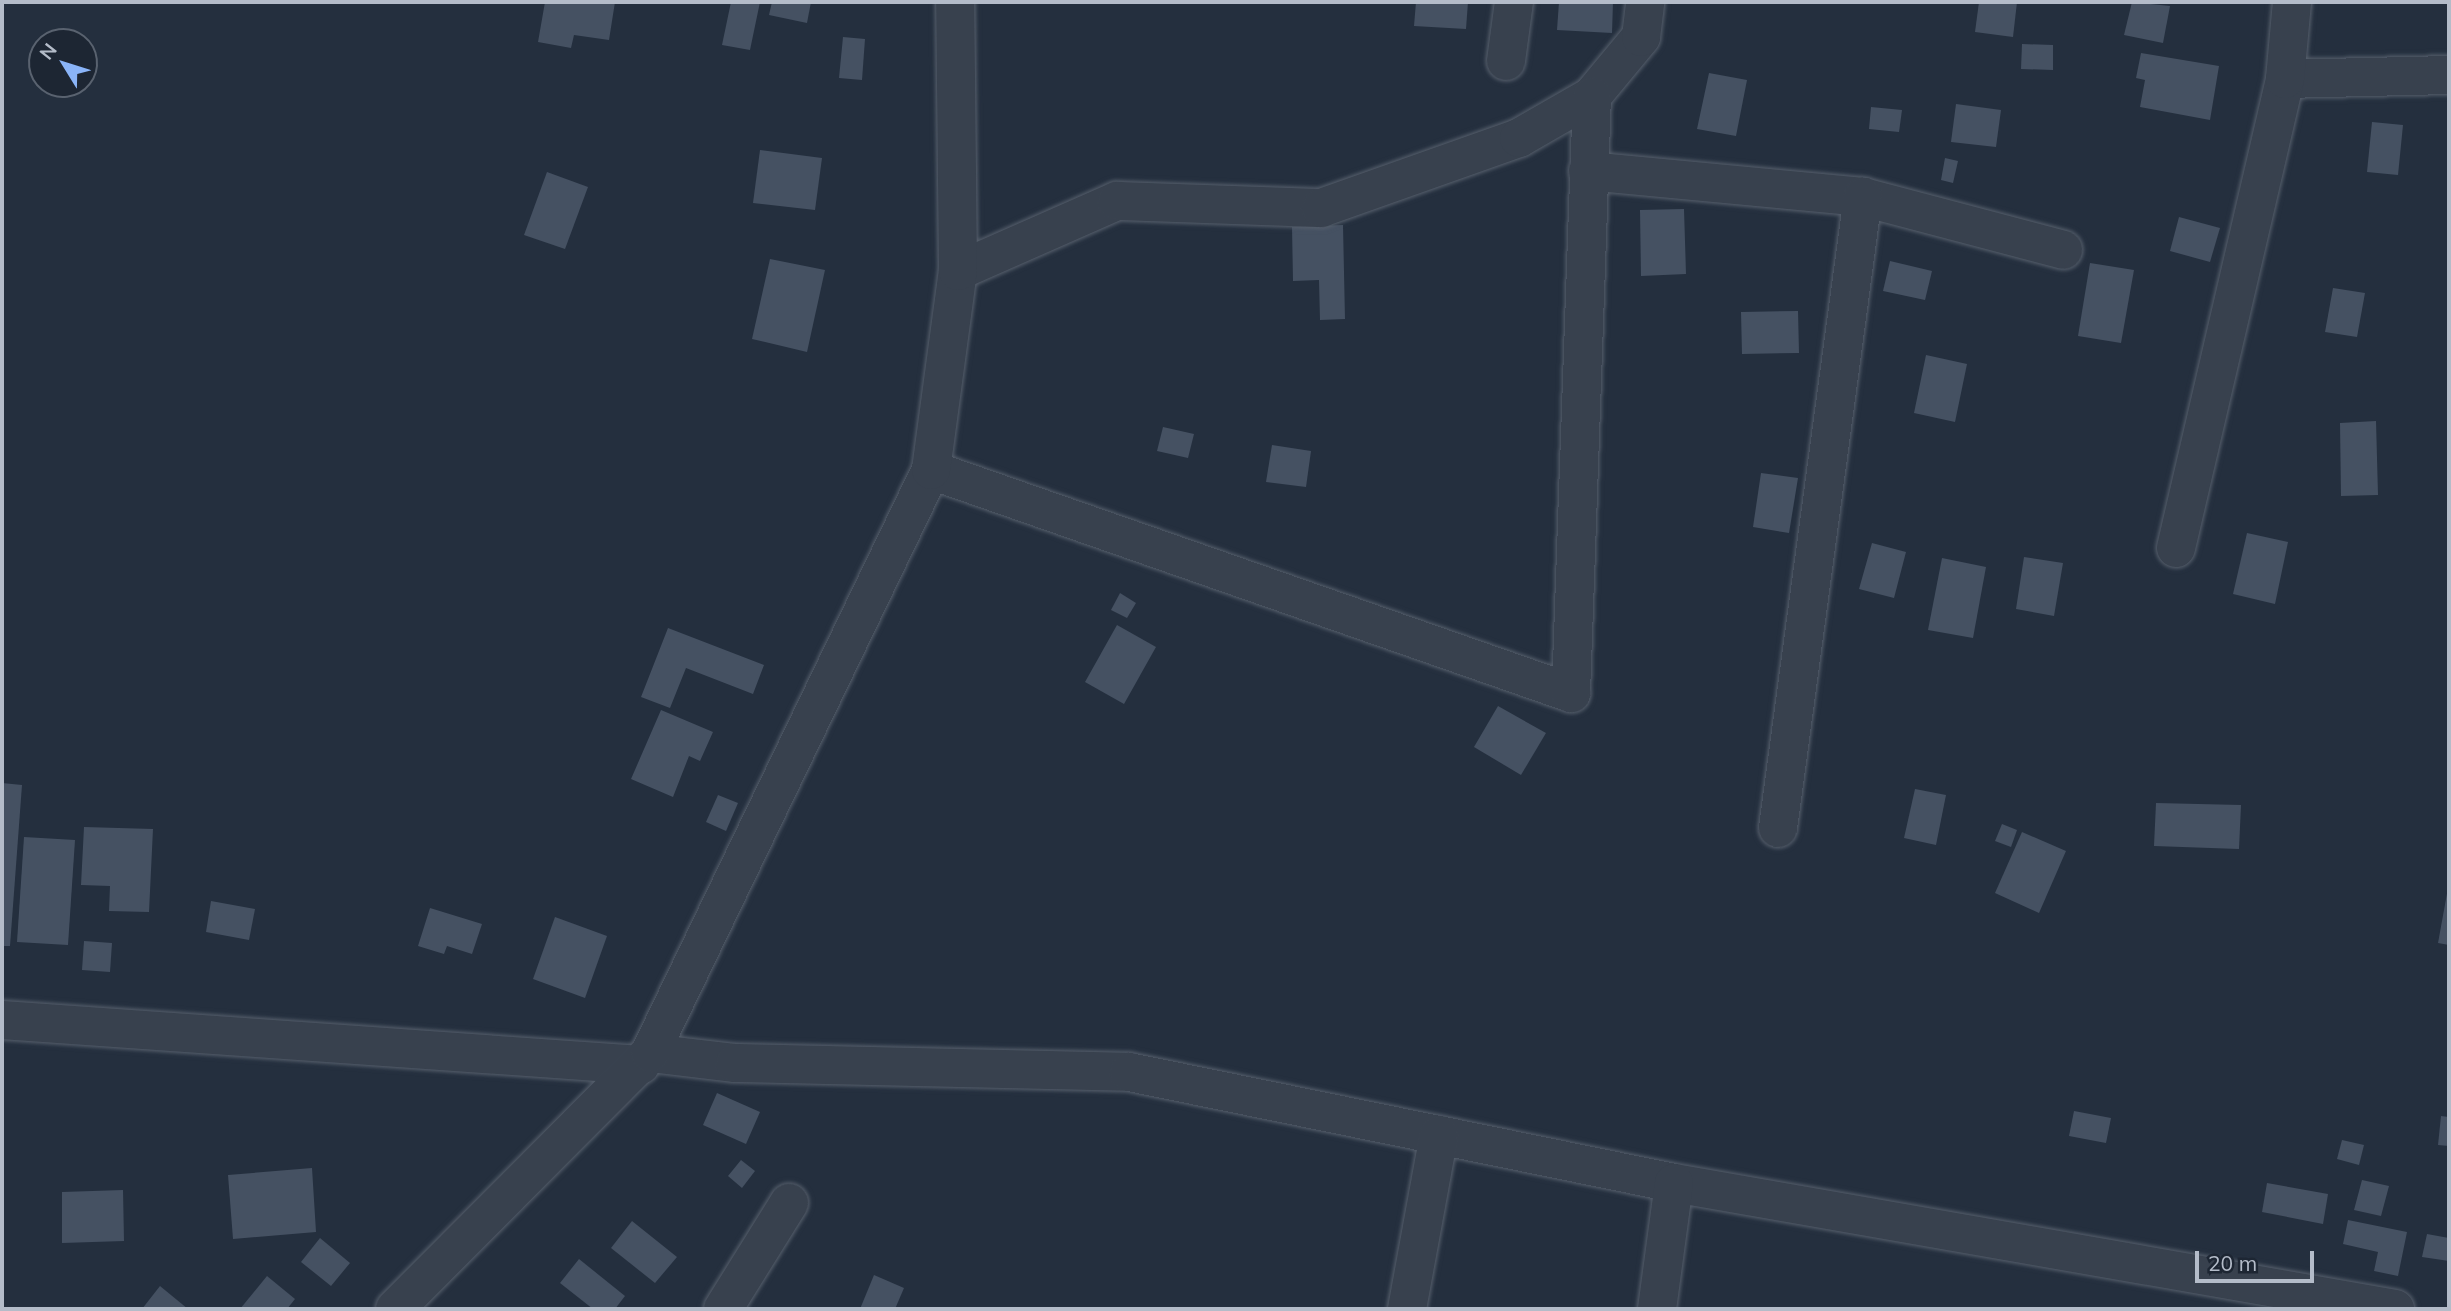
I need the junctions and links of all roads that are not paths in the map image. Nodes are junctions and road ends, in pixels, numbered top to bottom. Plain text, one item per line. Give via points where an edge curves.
1 (955, 2) edge
2 (1514, 2) edge
3 (1645, 2) edge
4 (2292, 2) edge
5 (1506, 61) dead end
6 (2449, 75) edge
7 (2286, 79) junction
8 (1592, 96) junction
9 (1588, 171) junction
10 (1863, 197) junction
11 (2063, 250) dead end
12 (958, 271) junction
13 (931, 470) junction
14 (2176, 548) dead end
15 (1778, 828) dead end
16 (2, 1020) edge
17 (645, 1059) junction
18 (1439, 1135) junction
19 (1674, 1183) junction
20 (789, 1203) dead end
21 (395, 1309) edge
22 (723, 1309) edge
23 (1407, 1309) edge
24 (1657, 1309) edge
25 (2395, 1309) edge

1 - 12 street
2 - 5 street
3 - 8 street via 1641,37
4 - 7 street
6 - 7 street
7 - 14 street
8 - 9 street
8 - 12 street via 1519,138 1321,208 1117,201
9 - 10 street
9 - 13 street via 1571,693
10 - 11 street
10 - 15 street
12 - 13 street
13 - 17 street
16 - 17 street
17 - 18 street via 1129,1072
17 - 21 street
18 - 19 street
18 - 23 street
19 - 24 street
19 - 25 street
20 - 22 street

